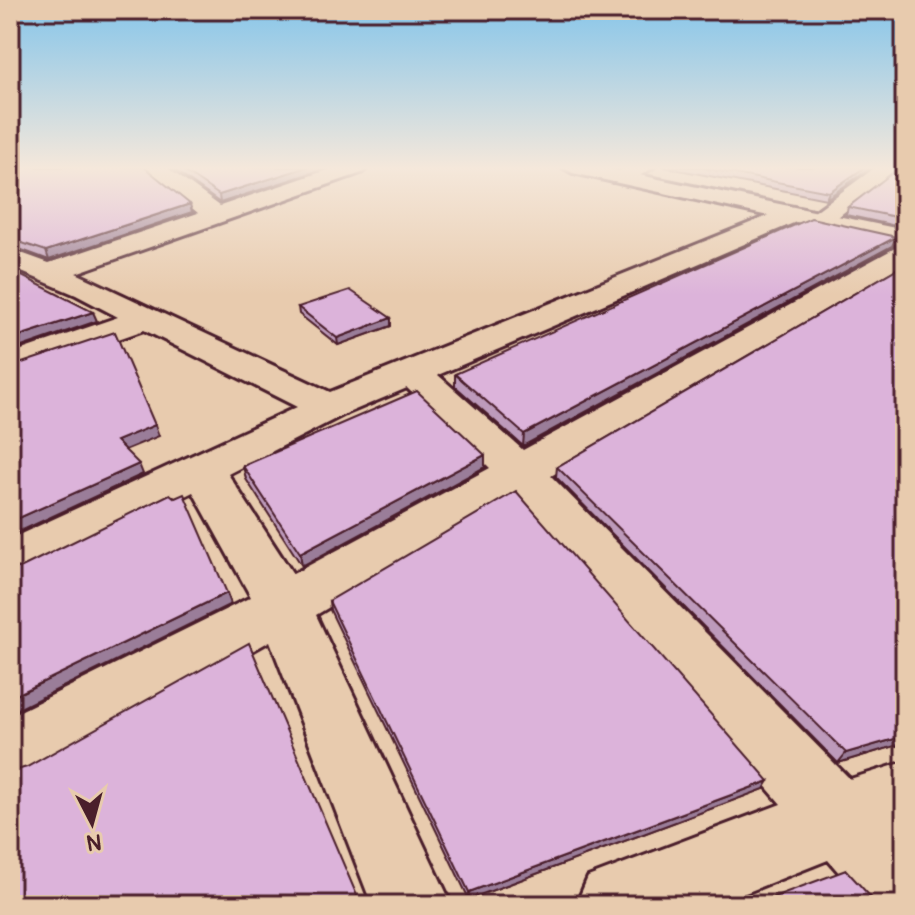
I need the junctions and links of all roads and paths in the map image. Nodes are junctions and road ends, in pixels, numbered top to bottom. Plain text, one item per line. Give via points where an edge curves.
1 (210, 210) edge
2 (232, 210) edge
3 (773, 210) edge
4 (819, 210) edge
5 (217, 215) junction
6 (807, 217) junction
7 (905, 238) edge
8 (905, 254) edge
9 (10, 257) edge
10 (48, 273) junction
11 (146, 318) junction
12 (10, 366) edge
13 (414, 374) junction
14 (329, 407) junction
15 (201, 466) junction
16 (520, 471) junction
17 (10, 561) edge
18 (284, 606) junction
19 (10, 751) edge
20 (872, 808) edge
21 (905, 890) edge
22 (412, 905) edge
23 (616, 905) edge

1 - 5 street
2 - 5 street
3 - 6 street
4 - 6 street
5 - 10 street
6 - 7 street
6 - 13 street
8 - 16 street
9 - 10 street
10 - 11 street
11 - 12 street
11 - 14 street
13 - 14 street
13 - 16 street
14 - 15 street
15 - 17 street
15 - 18 street
16 - 18 street
16 - 20 street
18 - 19 street
18 - 22 street
20 - 21 street
20 - 23 street

